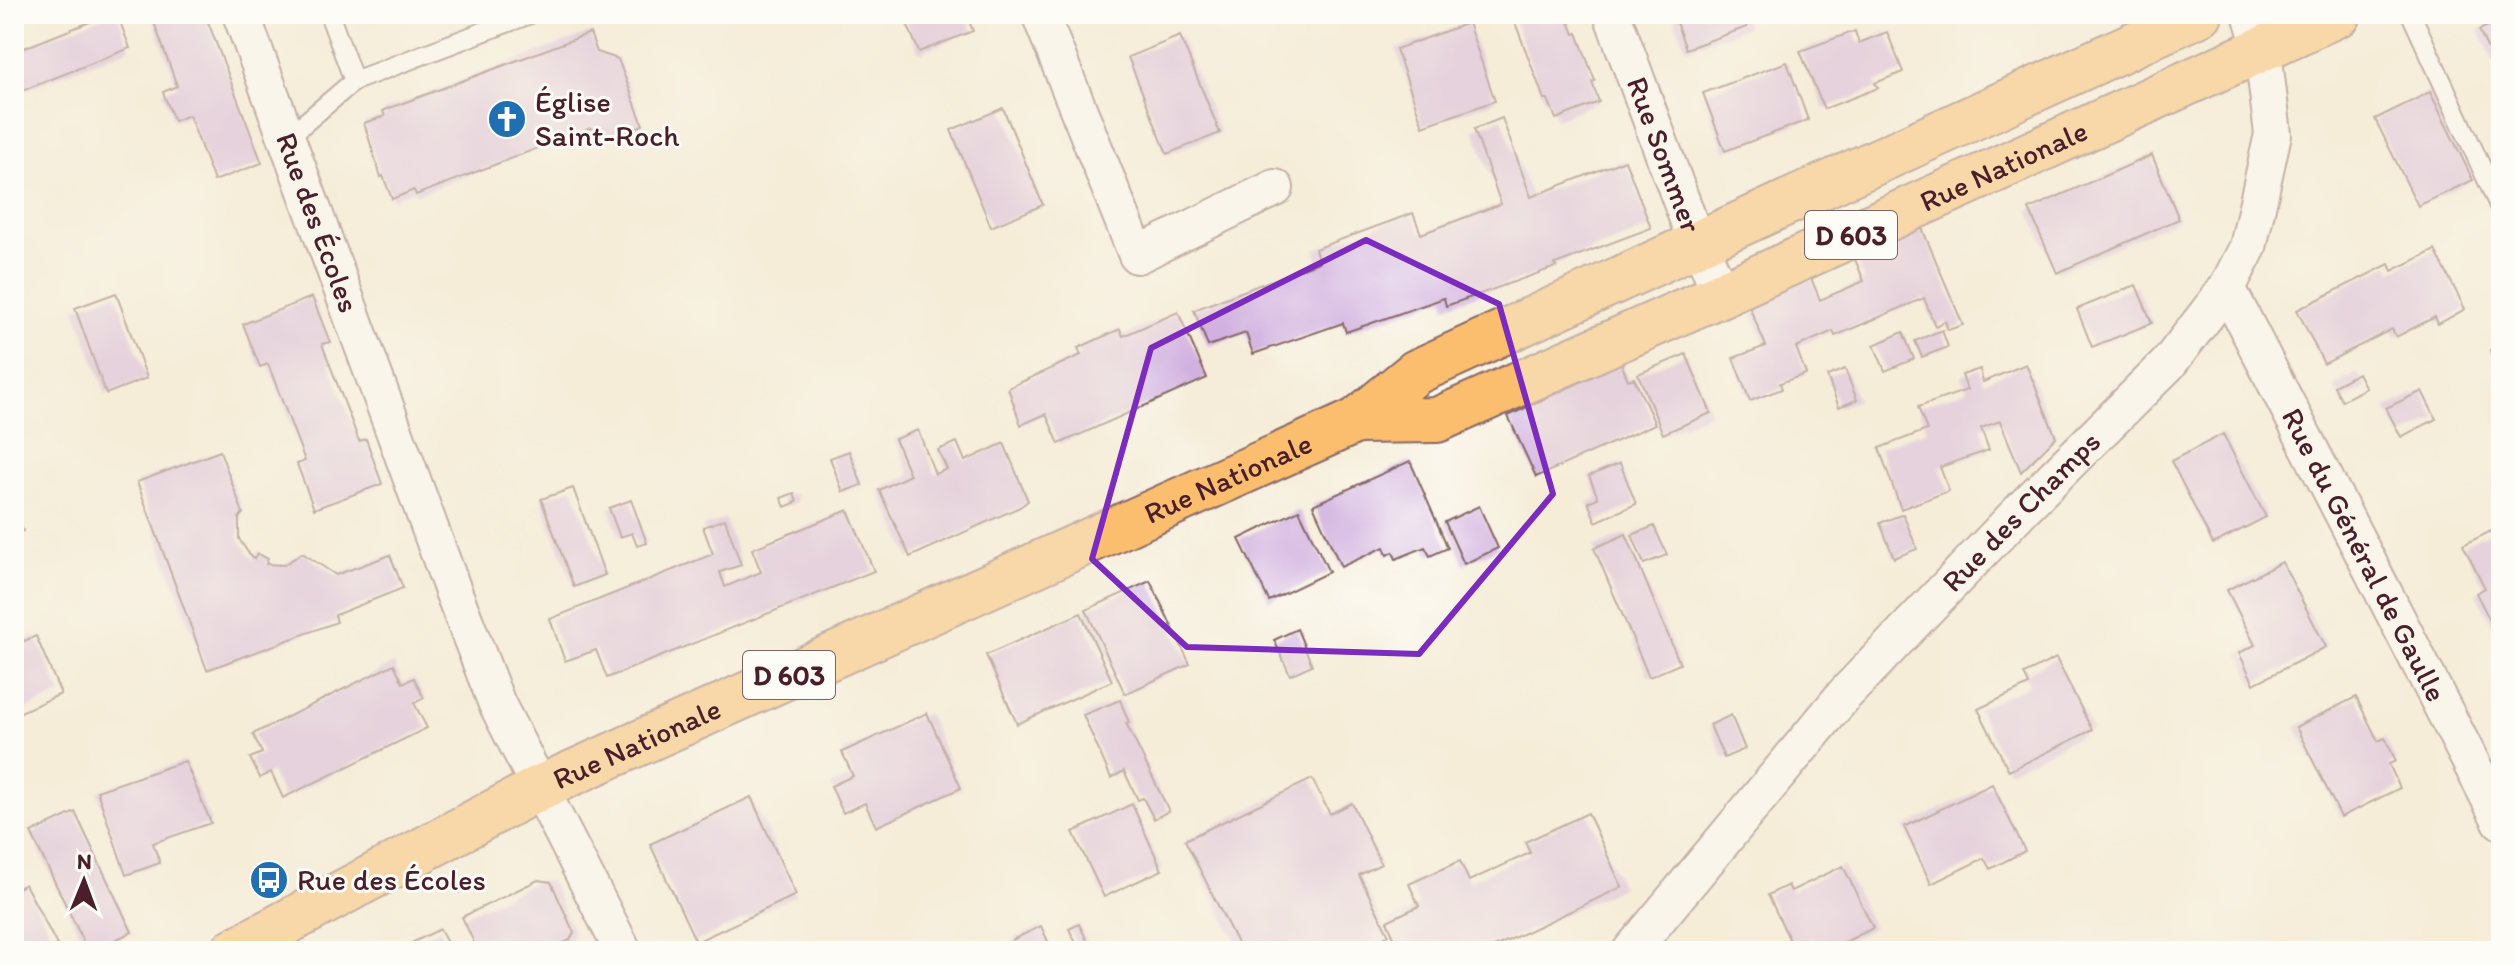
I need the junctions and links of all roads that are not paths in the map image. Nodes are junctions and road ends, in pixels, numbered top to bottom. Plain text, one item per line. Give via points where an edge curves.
1 (241, 14) edge
2 (329, 14) edge
3 (530, 14) edge
4 (1040, 14) edge
5 (1612, 14) edge
6 (2200, 14) edge
7 (2339, 14) edge
8 (2411, 14) edge
9 (2256, 31) edge
10 (354, 81) junction
11 (287, 138) junction
12 (1275, 188) dead end
13 (2501, 210) edge
14 (1699, 245) junction
15 (2227, 288) junction
16 (1722, 294) junction
17 (1356, 421) junction
18 (539, 788) junction
19 (2501, 821) edge
20 (233, 951) edge
21 (623, 951) edge
22 (1631, 951) edge

1 - 11 street, Rue des Écoles
2 - 10 lane
3 - 10 lane
4 - 12 street via 1137,255
5 - 14 street, Rue Sommer
6 - 14 main road, Rue Nationale / D 603
7 - 9 main road, Rue Nationale / D 603
8 - 13 lane
9 - 15 street, Rue des Champs via 2273,134 2248,247
9 - 16 main road, Rue Nationale / D 603
10 - 11 lane
11 - 18 street, Rue des Écoles via 453,591 497,704
14 - 16 street, Rue Sommer
14 - 17 main road, Rue Nationale / D 603 via 1416,372
15 - 19 street, Rue du Général de Gaulle
15 - 22 street, Rue des Champs via 2168,364 1845,694
16 - 17 main road, Rue Nationale / D 603 via 1437,420
17 - 18 main road, Rue Nationale / D 603
18 - 20 main road, Rue Nationale / D 603
18 - 21 street, Rue des Écoles

